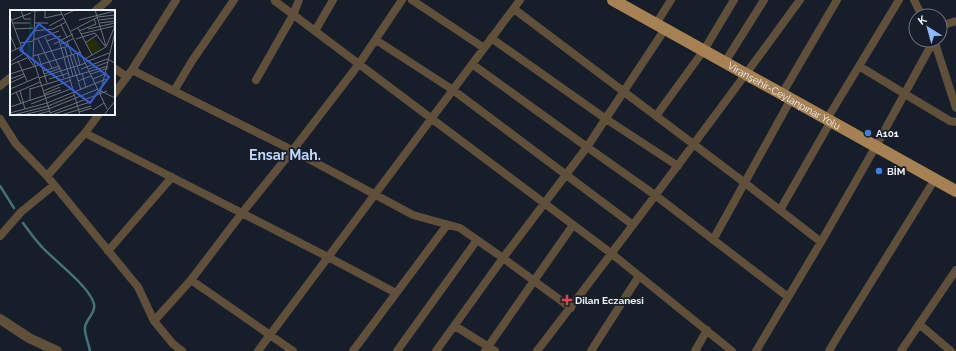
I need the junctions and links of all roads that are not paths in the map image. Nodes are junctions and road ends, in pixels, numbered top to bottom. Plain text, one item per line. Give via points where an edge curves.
1 (108, 0) edge
2 (176, 0) edge
3 (234, 0) edge
4 (299, 0) edge
5 (333, 0) edge
6 (402, 0) edge
7 (412, 0) edge
8 (520, 0) edge
9 (613, 0) edge
10 (671, 0) edge
11 (734, 0) edge
12 (764, 0) edge
13 (800, 0) edge
14 (837, 0) edge
15 (899, 0) edge
16 (276, 1) dead end
17 (627, 3) edge
18 (514, 9) junction
19 (96, 10) edge
20 (293, 15) junction
21 (661, 26) junction
22 (315, 31) junction
23 (491, 38) junction
24 (376, 40) junction
25 (484, 48) junction
26 (930, 48) edge
27 (937, 48) edge
28 (704, 50) junction
29 (725, 62) junction
30 (359, 64) junction
31 (472, 64) junction
32 (859, 66) junction
33 (115, 68) edge
34 (130, 73) junction
35 (746, 74) junction
36 (10, 78) edge
37 (256, 80) dead end
38 (0, 86) edge
39 (453, 90) junction
40 (174, 91) junction
41 (624, 92) junction
42 (115, 93) edge
43 (904, 94) junction
44 (787, 96) junction
45 (956, 108) edge
46 (98, 115) edge
47 (656, 116) junction
48 (0, 119) edge
49 (432, 119) junction
50 (606, 119) junction
51 (829, 120) junction
52 (956, 122) edge
53 (85, 133) junction
54 (694, 144) junction
55 (876, 146) junction
56 (587, 147) junction
57 (292, 150) junction
58 (678, 166) junction
59 (567, 175) junction
60 (47, 176) junction
61 (172, 177) junction
62 (935, 179) junction
63 (745, 183) junction
64 (54, 185) junction
65 (956, 191) edge
66 (375, 195) junction
67 (655, 195) junction
68 (545, 203) junction
69 (780, 210) junction
70 (242, 213) junction
71 (447, 225) junction
72 (573, 225) junction
73 (633, 225) junction
74 (0, 236) edge
75 (477, 240) junction
76 (713, 240) junction
77 (821, 242) junction
78 (108, 250) junction
79 (612, 254) junction
80 (328, 257) junction
81 (503, 258) junction
82 (956, 270) edge
83 (639, 276) junction
84 (191, 280) junction
85 (534, 281) junction
86 (396, 293) junction
87 (788, 297) junction
88 (570, 308) junction
89 (0, 319) edge
90 (154, 321) junction
91 (919, 324) junction
92 (455, 326) junction
93 (707, 330) junction
94 (270, 336) junction
95 (489, 350) edge
96 (948, 350) edge
97 (57, 351) edge
98 (182, 351) edge
99 (258, 351) edge
100 (293, 351) edge
101 (353, 351) edge
102 (397, 351) edge
103 (436, 351) edge
104 (537, 351) edge
105 (591, 351) edge
106 (695, 351) edge
107 (732, 351) edge
108 (756, 351) edge
109 (829, 351) edge
110 (901, 351) edge

1 - 19 street
2 - 34 street
3 - 40 street
4 - 20 street
5 - 22 street
6 - 24 street
7 - 25 street
8 - 18 street
9 - 17 main road, Viranşehir-Ceylanpınar Yolu
10 - 21 street
11 - 28 street
12 - 29 street
13 - 35 street
14 - 44 street
15 - 32 street
16 - 20 street
17 - 21 main road, Viranşehir-Ceylanpınar Yolu
18 - 23 street
18 - 41 street
20 - 22 street
20 - 37 street
21 - 28 main road, Viranşehir-Ceylanpınar Yolu
21 - 41 street
22 - 30 street
23 - 25 street
23 - 50 street
24 - 30 street
24 - 39 street
25 - 31 street
26 - 43 street
27 - 45 street
28 - 29 main road, Viranşehir-Ceylanpınar Yolu
28 - 47 street
29 - 35 main road, Viranşehir-Ceylanpınar Yolu
30 - 49 street
30 - 57 street
31 - 39 street
31 - 56 street
32 - 43 street
32 - 51 street
33 - 34 street
34 - 40 street
34 - 42 street
35 - 44 main road, Viranşehir-Ceylanpınar Yolu
35 - 54 street
36 - 38 street
39 - 49 street
39 - 59 street
40 - 57 street
41 - 47 street
41 - 50 street
43 - 52 street
43 - 55 street
44 - 51 main road, Viranşehir-Ceylanpınar Yolu
44 - 63 street
46 - 53 street
47 - 54 street
48 - 60 street via 16,144
49 - 66 street
49 - 68 street
50 - 56 street
50 - 58 street
51 - 55 main road, Viranşehir-Ceylanpınar Yolu
51 - 69 street
53 - 60 street
53 - 61 street
54 - 58 street
54 - 63 street
55 - 62 main road, Viranşehir-Ceylanpınar Yolu
55 - 77 street
56 - 59 street
56 - 67 street
57 - 66 street
57 - 70 street
58 - 67 street
59 - 68 street
59 - 73 street
60 - 64 street
61 - 70 street
61 - 78 street
62 - 65 main road, Viranşehir-Ceylanpınar Yolu
62 - 109 street
63 - 69 street
63 - 76 street
64 - 74 street via 21,212
64 - 78 street
66 - 71 street via 412,215
66 - 80 street
67 - 73 street
67 - 76 street
68 - 72 street
68 - 81 street
69 - 77 street
70 - 80 street
70 - 84 street
71 - 75 street via 460,228
71 - 86 street
72 - 79 street
72 - 85 street
73 - 79 street
75 - 81 street
75 - 102 street
76 - 87 street
77 - 87 street
78 - 90 street via 138,287
79 - 83 street
79 - 88 street
80 - 86 street
80 - 94 street
81 - 85 street
81 - 92 street
82 - 91 street
83 - 93 street
83 - 105 street
84 - 90 street
84 - 94 street
85 - 88 street
85 - 95 street
86 - 101 street
87 - 108 street
88 - 104 street
89 - 97 street via 29,338
90 - 98 street
91 - 96 street
91 - 110 street
92 - 95 street
92 - 103 street
93 - 106 street
93 - 107 street
94 - 99 street
94 - 100 street

